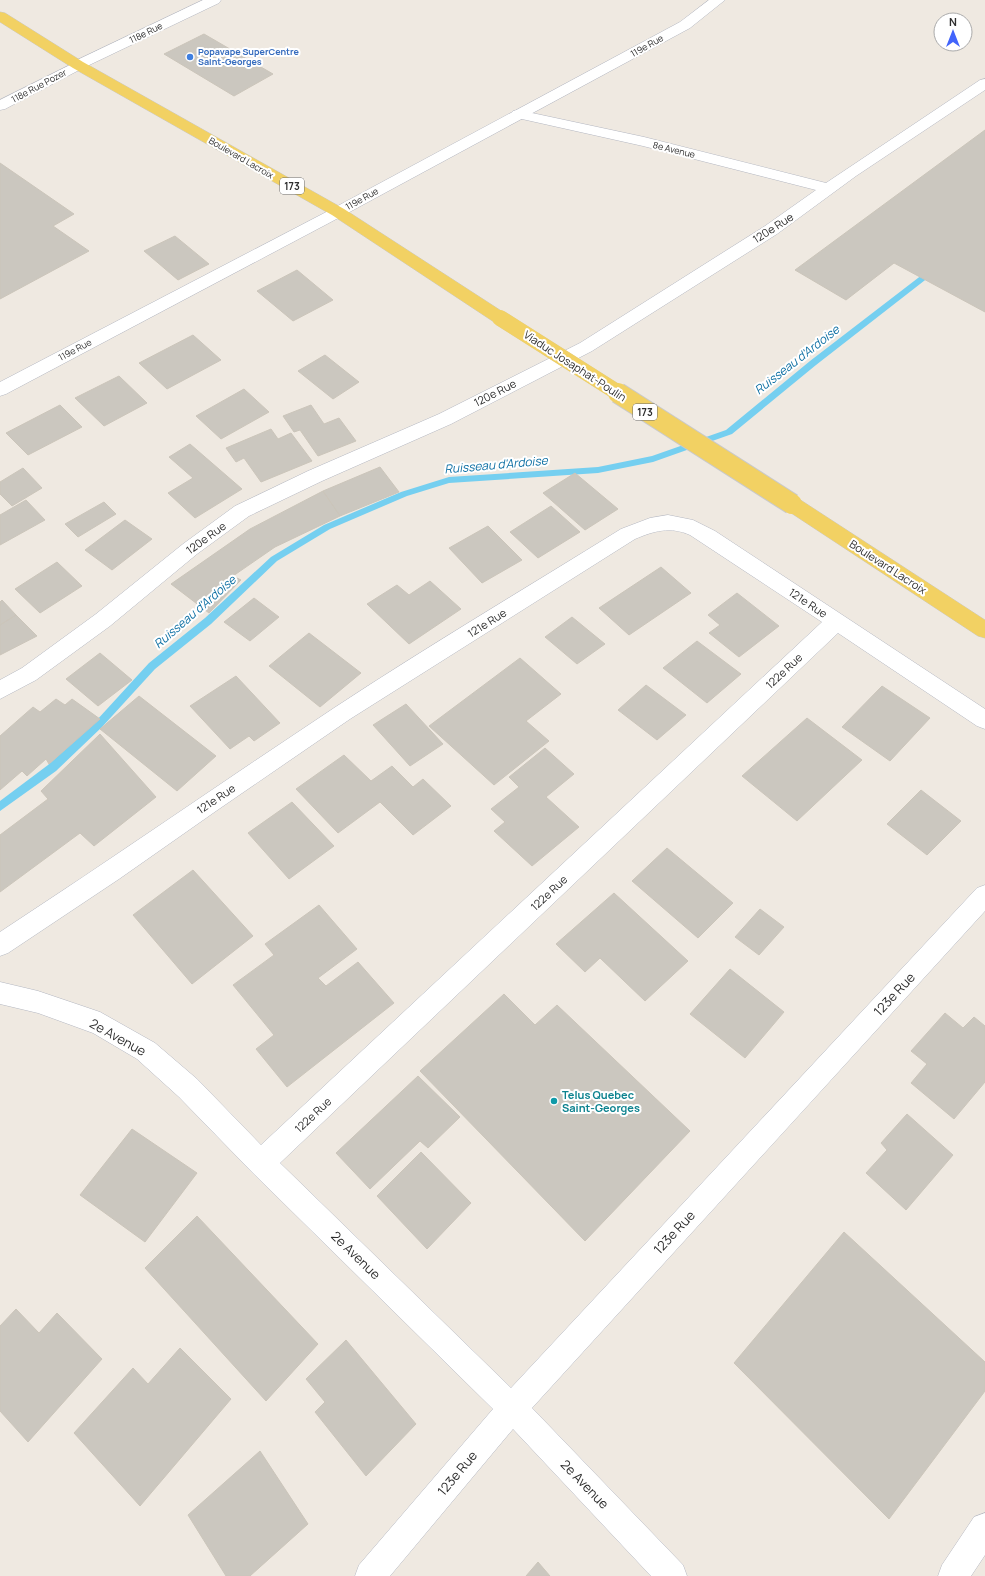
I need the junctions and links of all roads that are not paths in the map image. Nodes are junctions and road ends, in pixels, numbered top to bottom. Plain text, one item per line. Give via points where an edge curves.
1 (214, 0) edge
2 (718, 0) edge
3 (0, 16) edge
4 (78, 65) junction
5 (985, 83) edge
6 (0, 106) edge
7 (518, 114) junction
8 (830, 189) junction
9 (338, 212) junction
10 (500, 318) joint
11 (0, 390) edge
12 (792, 504) joint
13 (836, 622) junction
14 (985, 630) edge
15 (0, 690) edge
16 (985, 720) edge
17 (985, 895) edge
18 (0, 946) edge
19 (0, 992) edge
20 (261, 1163) junction
21 (512, 1408) junction
22 (985, 1528) edge
23 (370, 1576) edge
24 (672, 1576) edge
25 (953, 1576) edge

1 - 4 street, 118e Rue
2 - 7 street, 119e Rue via 685,25
3 - 4 main road, Boulevard Lacroix / 173
4 - 6 street, 118e Rue Pozer
4 - 9 main road, Boulevard Lacroix / 173
5 - 8 street, 120e Rue
7 - 8 street, 8e Avenue via 644,142
7 - 9 street, 119e Rue
8 - 15 street, 120e Rue via 771,230 586,347 445,419 242,511 190,549 103,620 29,674
9 - 10 main road, Boulevard Lacroix / 173
9 - 11 street, 119e Rue
10 - 12 main road, Viaduc Josaphat-Poulin / 173, bridge
12 - 14 main road, Boulevard Lacroix / 173
13 - 16 street, 121e Rue
13 - 18 street, 121e Rue via 693,527 674,522 652,523 628,534 343,713
13 - 20 street, 122e Rue
17 - 21 street, 123e Rue
19 - 20 street, 2e Avenue via 38,1002 100,1024 146,1052 188,1088
20 - 21 street, 2e Avenue
21 - 23 street, 123e Rue
21 - 24 street, 2e Avenue
22 - 25 street

